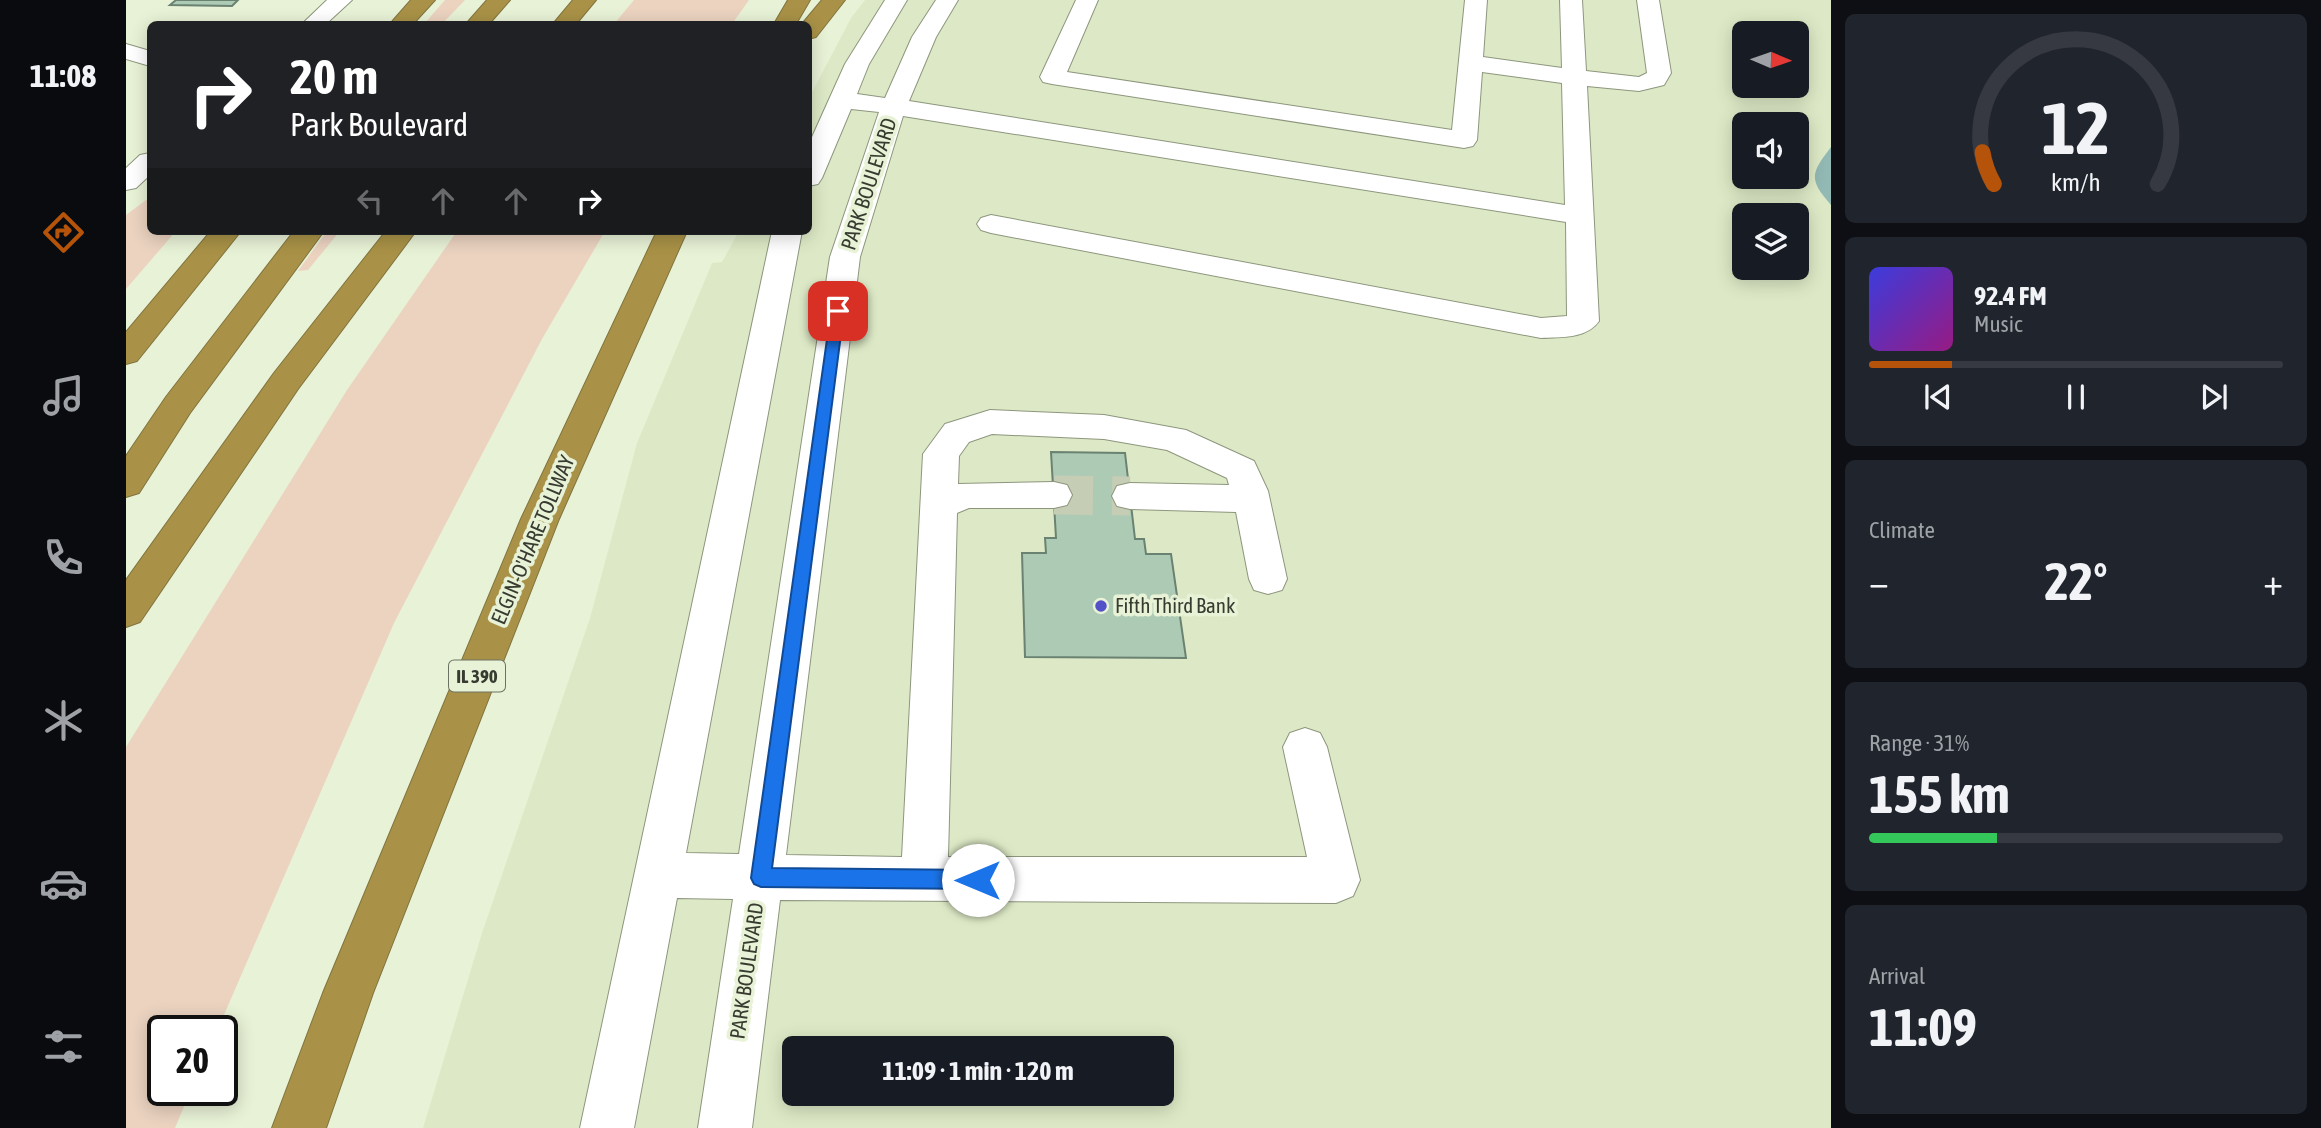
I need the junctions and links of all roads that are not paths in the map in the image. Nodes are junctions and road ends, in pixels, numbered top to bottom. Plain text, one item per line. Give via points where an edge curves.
1 (341, 0) edge
2 (401, 0) edge
3 (424, 0) edge
4 (499, 0) edge
5 (585, 0) edge
6 (800, 0) edge
7 (834, 0) edge
8 (895, 0) edge
9 (947, 0) edge
10 (1087, 0) edge
11 (1476, 0) edge
12 (1571, 0) edge
13 (1648, 0) edge
14 (316, 21) edge
15 (390, 21) edge
16 (404, 21) edge
17 (480, 21) edge
18 (567, 21) edge
19 (787, 21) edge
20 (812, 27) edge
21 (126, 51) edge
22 (147, 58) edge
23 (1471, 63) junction
24 (1574, 77) junction
25 (841, 100) junction
26 (894, 108) junction
27 (147, 164) edge
28 (812, 169) edge
29 (126, 182) edge
30 (1580, 216) junction
31 (991, 225) dead end
32 (223, 235) edge
33 (306, 235) edge
34 (398, 235) edge
35 (670, 235) edge
36 (786, 235) edge
37 (126, 353) edge
38 (126, 484) edge
39 (1054, 495) tunnel mouth
40 (1130, 496) tunnel mouth
41 (1251, 499) junction
42 (939, 506) junction
43 (1268, 579) dead end
44 (126, 611) edge
45 (1305, 747) dead end
46 (658, 875) junction
47 (761, 878) junction
48 (923, 880) junction
49 (299, 1128) edge
50 (607, 1128) edge
51 (725, 1128) edge

1 - 14 street
2 - 15 highway
3 - 16 highway
4 - 17 highway
5 - 18 highway
6 - 19 highway
7 - 20 highway
8 - 25 street
9 - 26 street, PARK BOULEVARD via 924,37
10 - 23 street via 1052,77 1464,140
11 - 23 street
12 - 24 street
13 - 24 street via 1659,73 1655,80 1639,84
21 - 22 street
23 - 24 street
24 - 30 street
25 - 26 street
25 - 28 street
26 - 30 street
26 - 47 street, PARK BOULEVARD via 845,257
27 - 29 street
30 - 31 street via 1583,321 1541,328
32 - 37 highway
33 - 38 highway via 178,405
34 - 44 highway via 286,381
35 - 49 highway, ELGIN-O'HARE TOLLWAY / IL 390 via 540,519 348,993
36 - 46 street
39 - 42 street via 965,495
40 - 41 street
41 - 42 street via 1241,470 1174,439 1104,427 990,422 957,433 941,454
41 - 43 street
42 - 48 street
45 - 48 street via 1336,880
46 - 47 street
46 - 50 street
47 - 48 street
47 - 51 street, PARK BOULEVARD

